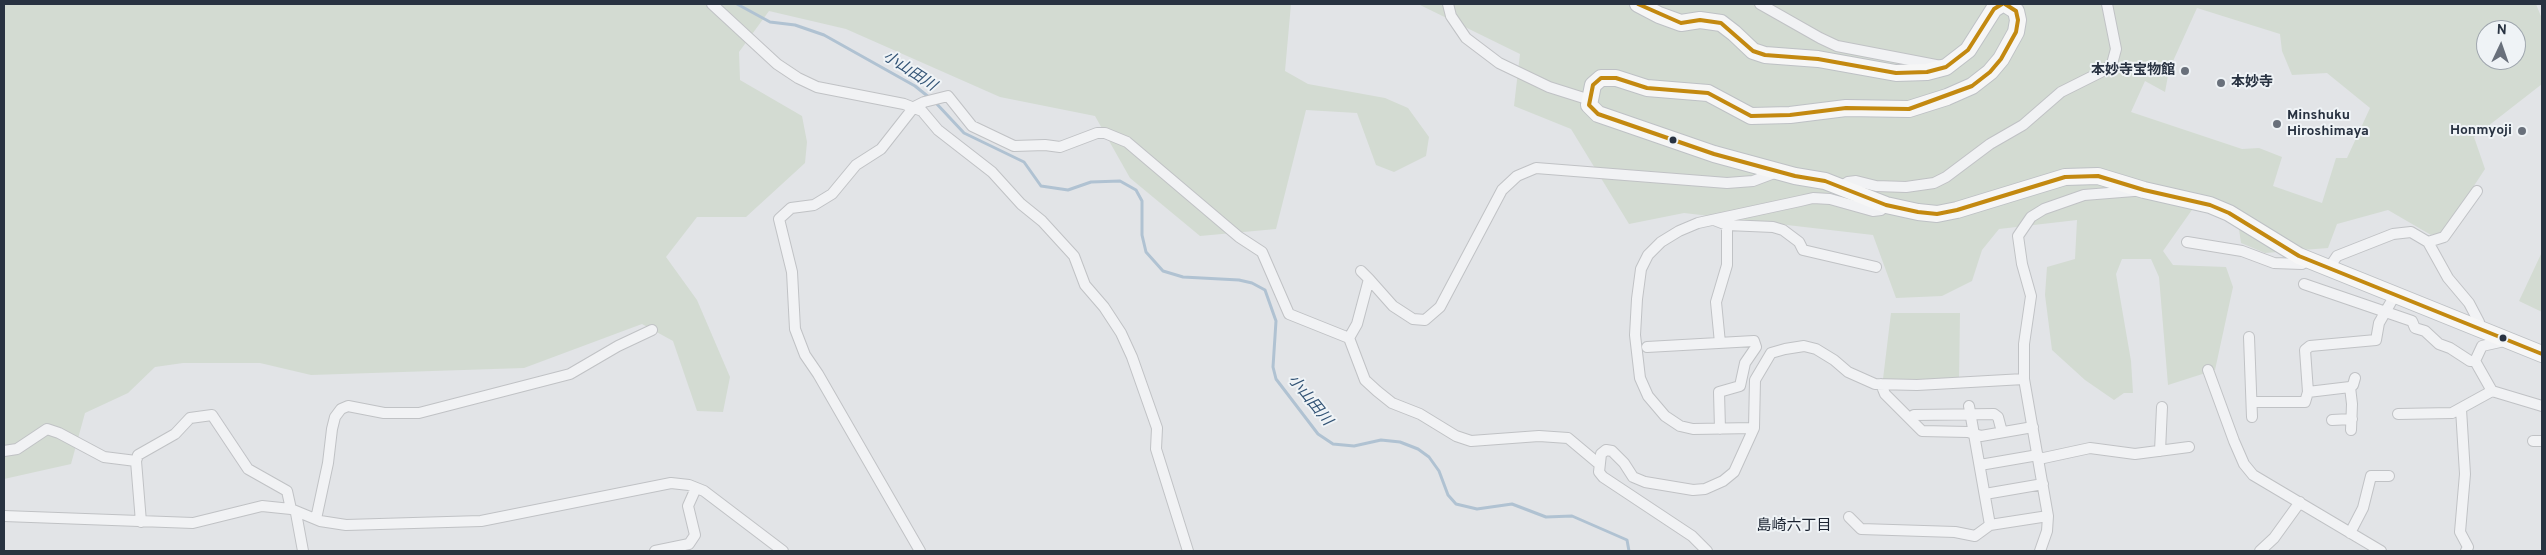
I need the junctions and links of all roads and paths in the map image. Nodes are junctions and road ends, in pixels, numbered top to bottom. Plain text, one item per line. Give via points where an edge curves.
1 (712, 4) edge
2 (1448, 4) edge
3 (1638, 4) edge
4 (1760, 4) edge
5 (2003, 4) edge
6 (2107, 4) edge
7 (1946, 67) junction
8 (1589, 105) junction
9 (914, 107) junction
10 (1778, 172) junction
11 (1842, 186) junction
12 (2144, 190) junction
13 (2477, 191) dead end
14 (1886, 205) junction
15 (1714, 220) junction
16 (1727, 225) junction
17 (2187, 242) dead end
18 (2428, 242) junction
19 (2307, 259) junction
20 (1876, 267) dead end
21 (2329, 268) junction
22 (1361, 271) dead end
23 (1369, 279) junction
24 (2304, 284) dead end
25 (2395, 295) junction
26 (2386, 311) junction
27 (2479, 328) junction
28 (652, 330) dead end
29 (2249, 337) dead end
30 (1349, 338) junction
31 (2503, 338) junction
32 (1720, 343) junction
33 (1647, 347) dead end
34 (2542, 354) edge
35 (2475, 361) junction
36 (2208, 370) dead end
37 (2024, 379) junction
38 (1881, 384) junction
39 (2492, 391) junction
40 (2308, 392) junction
41 (2252, 402) junction
42 (2542, 406) edge
43 (2162, 407) dead end
44 (2461, 409) junction
45 (1970, 410) junction
46 (2398, 414) dead end
47 (2252, 417) dead end
48 (1909, 418) junction
49 (2352, 419) junction
50 (2332, 420) dead end
51 (2033, 427) junction
52 (1754, 428) junction
53 (1720, 429) junction
54 (2351, 430) dead end
55 (2002, 432) junction
56 (1975, 435) junction
57 (2189, 447) dead end
58 (4, 451) edge
59 (2160, 451) junction
60 (2039, 457) junction
61 (136, 461) junction
62 (1599, 464) junction
63 (1980, 465) junction
64 (2389, 476) dead end
65 (2043, 484) junction
66 (696, 488) junction
67 (1985, 494) junction
68 (2300, 502) junction
69 (294, 511) junction
70 (4, 516) edge
71 (2048, 516) junction
72 (1849, 517) dead end
73 (316, 519) junction
74 (141, 522) junction
75 (1990, 525) junction
76 (2350, 533) junction
77 (780, 550) edge
78 (303, 551) edge
79 (655, 551) edge
80 (920, 551) edge
81 (1188, 551) edge
82 (1707, 551) edge
83 (2040, 551) edge
84 (2260, 551) edge
85 (2381, 551) edge
86 (2466, 551) edge

1 - 9 street via 777,64 798,78 817,87
2 - 8 street via 1451,16 1466,38 1499,63 1549,87 1587,99
3 - 7 main road via 1681,23 1700,20 1721,24 1753,51 1765,55 1818,59 1896,73 1928,72
4 - 7 street via 1838,46
5 - 7 main road via 1994,9 1968,50
5 - 8 main road via 2016,11 2018,20 2016,32 2001,60 1972,86 1909,109 1846,108 1783,116 1751,116 1708,93 1647,88 1616,78 1601,78 1593,85
6 - 11 street via 2116,49 2112,64 2101,72 2061,92 2023,124 1934,183 1906,187 1848,182
8 - 10 main road via 1598,114 1722,157
9 - 30 street via 948,96 972,126 1014,146 1060,147 1097,133 1127,142 1239,238 1262,252 1289,314
9 - 80 street via 881,149 856,165 832,194 814,205 791,208 780,219 792,272 795,328 805,355
9 - 81 street via 992,172 1074,256 1086,285 1104,306 1132,357 1157,428 1156,449
10 - 11 main road
10 - 23 street via 1753,181 1727,184 1536,168 1517,176 1502,190 1440,307 1425,320 1414,319 1394,306
11 - 14 main road
12 - 14 main road via 2098,176 2082,175 1937,214
12 - 19 main road via 2210,205 2229,213
12 - 37 street via 2084,195 2044,209 2032,217 2018,236 2030,296 2024,344
13 - 18 street via 2444,237
14 - 15 street via 1873,211 1813,198
15 - 16 street
15 - 53 street via 1679,231 1648,255 1641,269 1635,335 1640,378 1648,396 1665,416 1680,426
16 - 20 street via 1783,230 1799,242 1803,250
16 - 32 street via 1727,265 1716,302
17 - 19 street via 2242,250 2274,263 2302,264
18 - 21 street via 2411,232 2393,234 2337,256
18 - 27 street via 2448,278 2472,308
19 - 21 main road
21 - 25 main road
22 - 23 street
23 - 30 street via 1357,324
24 - 26 street
25 - 26 street
25 - 27 main road
26 - 35 street via 2412,321 2416,328 2439,344
26 - 40 street via 2379,323 2376,340 2372,342 2310,346 2305,350
27 - 31 main road
28 - 73 street via 570,374 419,413 384,413 348,406 341,409 332,429
29 - 41 street
30 - 62 street via 1365,380 1392,403 1420,414 1456,436 1471,441 1540,436 1568,438
31 - 34 main road
31 - 35 street via 2500,342 2482,346
32 - 33 street
32 - 53 street via 1754,341 1756,347 1745,363 1740,386 1719,392
35 - 39 street
36 - 68 street via 2244,464 2253,475
37 - 38 street
37 - 51 street
38 - 48 street via 1885,394
38 - 52 street via 1848,372 1816,349 1804,346 1785,348 1770,354 1755,380
39 - 42 street
39 - 44 street
40 - 41 street via 2305,402
40 - 49 street via 2352,383
41 - 47 street
43 - 59 street
44 - 46 street via 2452,413
44 - 86 street via 2465,474 2460,532 2468,547
45 - 48 street
45 - 55 street via 1994,414
45 - 56 street
48 - 56 street via 1922,431
49 - 50 street
49 - 54 street
51 - 55 street
51 - 60 street
52 - 53 street
52 - 62 street via 1734,472 1705,489 1645,482 1633,477 1612,451 1606,450 1601,454
55 - 56 street
56 - 63 street
57 - 59 street
58 - 61 street via 16,449 47,429 104,457
59 - 60 street via 2135,454 2090,448
60 - 63 street
60 - 65 street
61 - 69 street via 138,455 175,434 190,418 212,415 248,469 287,491
61 - 74 street
62 - 82 street via 1603,477 1692,536
63 - 67 street
64 - 76 street via 2372,476 2363,508
65 - 67 street
65 - 71 street
66 - 73 street via 671,483 481,521 346,525
66 - 77 street
66 - 79 street via 688,506 695,535 689,544
67 - 75 street
68 - 76 street
68 - 84 street via 2274,538
69 - 73 street
69 - 74 street via 262,506 193,523
69 - 78 street
70 - 74 street
71 - 75 street
71 - 83 street via 2048,530
72 - 75 street via 1861,530 1955,532 1975,536
76 - 85 street

